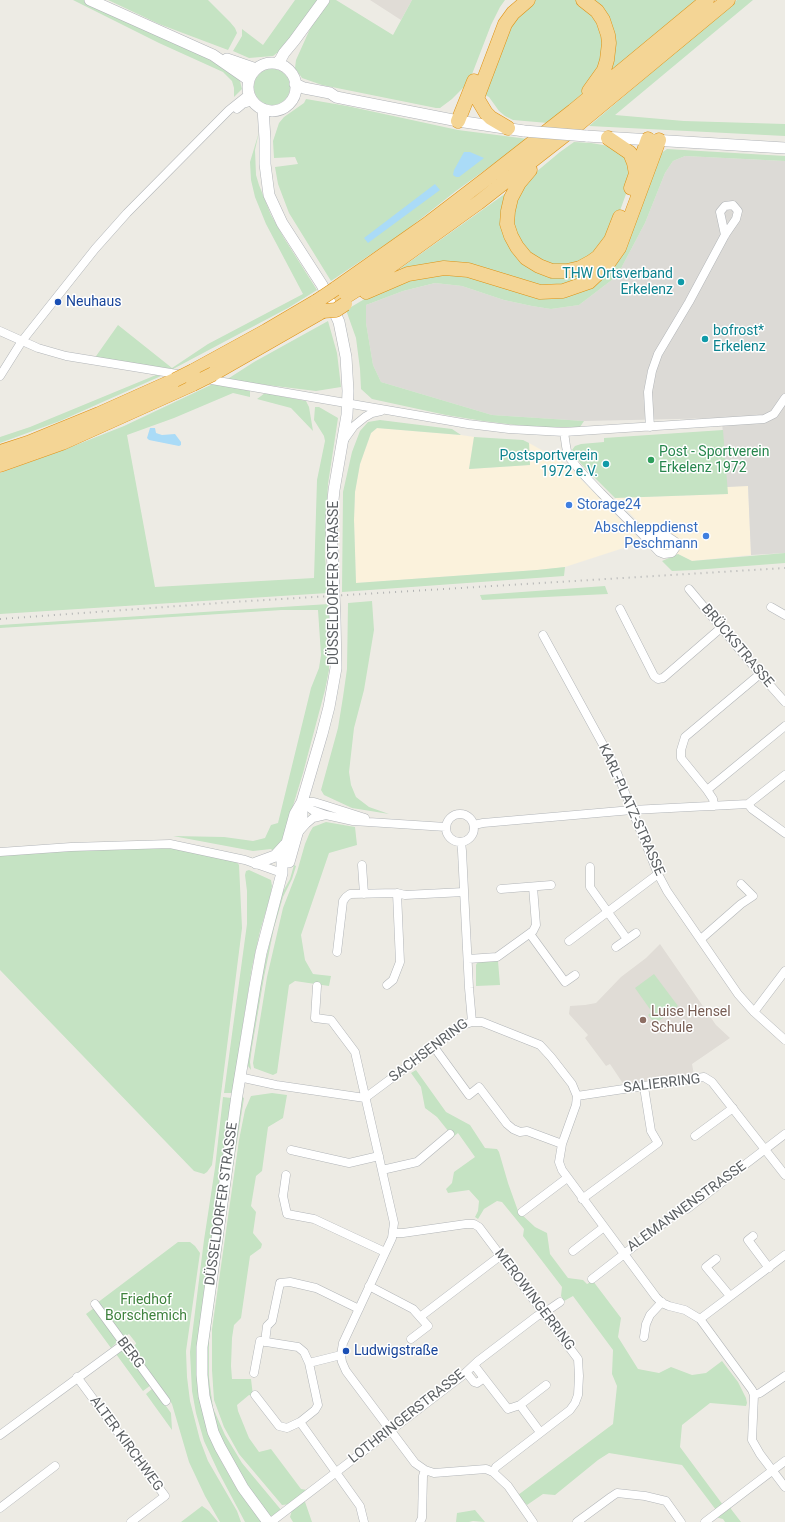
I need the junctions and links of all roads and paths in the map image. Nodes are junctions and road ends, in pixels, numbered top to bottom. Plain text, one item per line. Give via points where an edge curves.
1 (90, 0) edge
2 (324, 0) edge
3 (512, 0) edge
4 (528, 0) edge
5 (583, 0) edge
6 (707, 0) edge
7 (728, 0) edge
8 (213, 55) junction
9 (282, 66) junction
10 (256, 69) junction
11 (249, 80) junction
12 (295, 90) junction
13 (251, 98) junction
14 (477, 98) junction
15 (262, 109) junction
16 (276, 111) junction
17 (573, 111) junction
18 (462, 122) junction
19 (508, 128) junction
20 (570, 131) junction
21 (608, 138) junction
22 (265, 139) junction
23 (654, 140) junction
24 (785, 148) edge
25 (636, 174) junction
26 (725, 235) dead end
27 (341, 297) junction
28 (320, 306) junction
29 (0, 332) edge
30 (22, 341) junction
31 (0, 376) edge
32 (193, 378) junction
33 (784, 401) edge
34 (347, 404) junction
35 (383, 410) junction
36 (650, 427) junction
37 (564, 432) junction
38 (342, 442) junction
39 (0, 452) edge
40 (0, 465) edge
41 (646, 538) dead end
42 (689, 589) dead end
43 (771, 607) dead end
44 (620, 610) dead end
45 (785, 615) edge
46 (722, 628) junction
47 (543, 635) dead end
48 (760, 674) junction
49 (785, 702) edge
50 (785, 726) edge
51 (785, 775) edge
52 (706, 790) junction
53 (302, 802) junction
54 (748, 804) junction
55 (714, 806) junction
56 (632, 810) junction
57 (326, 815) junction
58 (376, 821) junction
59 (474, 825) junction
60 (446, 827) junction
61 (298, 833) junction
62 (785, 833) edge
63 (461, 842) junction
64 (287, 843) junction
65 (0, 852) edge
66 (256, 863) junction
67 (362, 865) dead end
68 (590, 867) dead end
69 (282, 873) junction
70 (658, 874) junction
71 (741, 884) dead end
72 (551, 885) dead end
73 (533, 887) junction
74 (501, 888) dead end
75 (464, 892) junction
76 (397, 893) junction
77 (364, 894) junction
78 (609, 912) junction
79 (636, 933) dead end
80 (530, 934) junction
81 (627, 939) junction
82 (701, 939) junction
83 (569, 941) dead end
84 (616, 947) dead end
85 (337, 952) dead end
86 (468, 959) junction
87 (785, 971) edge
88 (576, 975) dead end
89 (387, 985) dead end
90 (318, 986) dead end
91 (754, 1012) junction
92 (472, 1022) junction
93 (785, 1040) edge
94 (434, 1047) junction
95 (240, 1077) junction
96 (644, 1087) junction
97 (578, 1096) junction
98 (365, 1098) junction
99 (733, 1108) junction
100 (450, 1134) dead end
101 (784, 1135) edge
102 (696, 1136) dead end
103 (562, 1144) junction
104 (291, 1150) dead end
105 (764, 1150) junction
106 (379, 1156) junction
107 (382, 1170) junction
108 (286, 1175) dead end
109 (785, 1175) edge
110 (567, 1178) junction
111 (582, 1199) junction
112 (522, 1212) dead end
113 (604, 1227) junction
114 (393, 1233) junction
115 (753, 1236) dead end
116 (573, 1251) dead end
117 (385, 1252) junction
118 (623, 1253) junction
119 (785, 1255) edge
120 (500, 1256) junction
121 (716, 1259) dead end
122 (769, 1268) junction
123 (592, 1278) dead end
124 (369, 1286) junction
125 (730, 1296) junction
126 (560, 1302) dead end
127 (662, 1302) junction
128 (95, 1304) dead end
129 (359, 1309) junction
130 (544, 1314) junction
131 (420, 1317) junction
132 (700, 1319) junction
133 (644, 1337) dead end
134 (411, 1339) dead end
135 (265, 1342) junction
136 (124, 1344) junction
137 (341, 1355) junction
138 (309, 1363) junction
139 (474, 1365) junction
140 (466, 1372) junction
141 (254, 1373) dead end
142 (785, 1376) edge
143 (77, 1377) junction
144 (484, 1378) junction
145 (546, 1385) dead end
146 (254, 1395) dead end
147 (754, 1395) junction
148 (166, 1401) dead end
149 (520, 1405) junction
150 (300, 1422) junction
151 (391, 1431) junction
152 (540, 1432) junction
153 (0, 1435) edge
154 (785, 1461) edge
155 (55, 1466) dead end
156 (425, 1470) junction
157 (772, 1470) junction
158 (337, 1472) junction
159 (493, 1472) junction
160 (785, 1487) edge
161 (0, 1508) edge
162 (131, 1522) edge
163 (269, 1522) edge
164 (364, 1522) edge
165 (420, 1522) edge
166 (533, 1522) edge
167 (577, 1522) edge
168 (681, 1522) edge
169 (705, 1522) edge

1 - 8 main road
2 - 9 main road via 294,41 288,60
3 - 18 highway via 501,14 491,34
4 - 14 highway via 513,12 505,24
5 - 17 highway via 597,11 603,20 609,51 604,70
6 - 17 highway
7 - 20 highway
8 - 10 main road
8 - 11 main road
9 - 10 main road via 270,64
9 - 12 main road via 292,76
10 - 11 main road
11 - 13 main road
12 - 16 main road via 287,105
12 - 18 main road via 331,99 336,97
13 - 15 main road
13 - 30 street via 233,106 127,213 94,249
14 - 18 highway
14 - 19 highway via 490,118
15 - 16 main road
15 - 22 main road, DÜSSELDORFER STRASSE
16 - 22 main road, DÜSSELDORFER STRASSE
17 - 27 highway via 426,225
18 - 19 main road
19 - 21 main road, bridge
20 - 25 highway via 562,145 524,177 515,189 509,204 507,224 513,242 532,263 552,271 567,271 586,265 598,257 616,230
20 - 27 highway via 472,208 367,283
21 - 23 main road
21 - 25 highway via 630,153
22 - 34 main road, DÜSSELDORFER STRASSE via 269,195 282,223 322,285 339,322 346,357
23 - 24 main road
23 - 25 highway
23 - 27 highway via 619,248 607,265 588,282 571,289 548,292 528,289 468,270 436,269 408,274 365,292
26 - 36 street via 658,354 648,392
27 - 28 highway, bridge via 336,310
28 - 32 highway via 266,331
28 - 32 highway, bridge via 228,367 213,374
29 - 30 street
30 - 31 street
30 - 34 street via 66,356
32 - 39 highway, bridge via 175,380 99,414
32 - 40 highway via 62,443
33 - 36 street via 774,414 764,419
34 - 35 street
34 - 38 main road, DÜSSELDORFER STRASSE
35 - 37 street via 475,425
35 - 38 street via 365,417 354,426
36 - 37 street
37 - 41 street via 568,456
38 - 53 main road, DÜSSELDORFER STRASSE via 331,520 336,668 329,707
42 - 46 street, BRÜCKSTRASSE
43 - 45 street
44 - 46 street via 654,676 658,679 663,678
46 - 48 street, BRÜCKSTRASSE
47 - 56 street, KARL-PLATZ-STRASSE via 613,763
48 - 49 street, BRÜCKSTRASSE
48 - 52 street via 685,737 681,758
50 - 52 street
51 - 54 street
52 - 55 street via 713,799
53 - 57 street via 312,810
53 - 58 street via 314,802
53 - 61 main road, DÜSSELDORFER STRASSE
53 - 64 main road, DÜSSELDORFER STRASSE via 295,814
54 - 55 street
54 - 62 street
55 - 56 street
56 - 59 street
56 - 70 street, KARL-PLATZ-STRASSE
57 - 58 street via 353,821
57 - 61 street via 313,818
58 - 60 street
59 - 60 street via 466,814 457,814 449,818
59 - 63 street via 472,835
60 - 63 street via 446,832 452,839
61 - 69 main road, DÜSSELDORFER STRASSE via 289,862
63 - 75 street, SACHSENRING
64 - 66 main road via 275,856
64 - 69 main road, DÜSSELDORFER STRASSE via 282,860
65 - 66 street via 170,844
66 - 69 street
67 - 77 street
68 - 78 street via 590,888
69 - 95 main road, DÜSSELDORFER STRASSE via 261,953
70 - 78 street
70 - 82 street, KARL-PLATZ-STRASSE
71 - 82 street via 753,896
72 - 73 street
73 - 74 street
73 - 80 street via 536,924
75 - 76 street via 404,895
75 - 86 street, SACHSENRING
76 - 77 street
76 - 89 street via 400,962 393,980
77 - 85 street via 350,894 344,901
78 - 81 street
78 - 83 street
79 - 81 street
80 - 86 street via 497,957
80 - 88 street via 566,982
81 - 84 street
82 - 91 street, KARL-PLATZ-STRASSE via 738,994
86 - 92 street, SACHSENRING
87 - 91 street
90 - 98 street via 315,1018 331,1020 355,1052
91 - 93 street, KARL-PLATZ-STRASSE
92 - 94 street, SACHSENRING via 463,1025
92 - 97 street via 482,1022 540,1045 572,1084
94 - 98 street, SACHSENRING
94 - 103 street via 469,1095 479,1087 513,1129 527,1131
95 - 98 street
95 - 163 main road, DÜSSELDORFER STRASSE via 208,1299 202,1347 202,1375 209,1419 220,1447 243,1488
96 - 97 street, SALIERRING
96 - 99 street, SALIERRING via 704,1077 712,1082
96 - 111 street via 651,1131 658,1143
97 - 103 street
98 - 106 street
99 - 102 street
99 - 105 street, SALIERRING
100 - 107 street via 417,1162
101 - 105 street, ALEMANNENSTRASSE
103 - 110 street via 559,1162
104 - 106 street via 349,1162
105 - 109 street, SALIERRING
105 - 118 street, ALEMANNENSTRASSE via 687,1209 682,1209
106 - 107 street
107 - 114 street via 394,1223
108 - 117 street via 283,1196 287,1214 314,1219
110 - 111 street
110 - 112 street
111 - 113 street
113 - 116 street
113 - 118 street
114 - 117 street
114 - 120 street, MEROWINGERRING via 474,1224
115 - 122 street via 748,1240
117 - 124 street
118 - 123 street, ALEMANNENSTRASSE
118 - 127 street
119 - 122 street
120 - 130 street, MEROWINGERRING
120 - 131 street
121 - 125 street via 706,1267
122 - 125 street
124 - 129 street
124 - 131 street via 413,1309
125 - 132 street
126 - 130 street
127 - 132 street via 685,1310
127 - 133 street via 650,1315
128 - 136 street, BERG
129 - 135 street via 316,1288 290,1282 280,1283 272,1321 267,1326
129 - 137 street via 343,1343
130 - 139 street, LOTHRINGERSTRASSE via 537,1316
130 - 152 street, MEROWINGERRING via 578,1359 580,1376 575,1404
131 - 134 street via 428,1326
132 - 147 street
135 - 138 street via 298,1347 304,1352
135 - 141 street via 260,1341
136 - 143 street
136 - 148 street, BERG
137 - 138 street
137 - 151 street via 346,1371
138 - 150 street via 318,1405
139 - 140 street, LOTHRINGERSTRASSE
139 - 144 street
140 - 144 street via 474,1382 477,1383
140 - 151 street, LOTHRINGERSTRASSE
142 - 147 street
143 - 153 street
143 - 162 street, ALTER KIRCHWEG via 165,1496
144 - 149 street via 508,1410
145 - 149 street
146 - 150 street via 279,1426 287,1428
147 - 157 street via 752,1440
149 - 152 street
150 - 158 street
151 - 156 street via 415,1463
151 - 158 street, LOTHRINGERSTRASSE
152 - 159 street, MEROWINGERRING
154 - 157 street
155 - 161 street
156 - 159 street via 434,1473 486,1469
156 - 165 street
157 - 160 street
157 - 169 street
158 - 163 street, LOTHRINGERSTRASSE
158 - 164 street via 360,1506
159 - 166 street via 504,1482
167 - 168 street via 617,1493 666,1501

